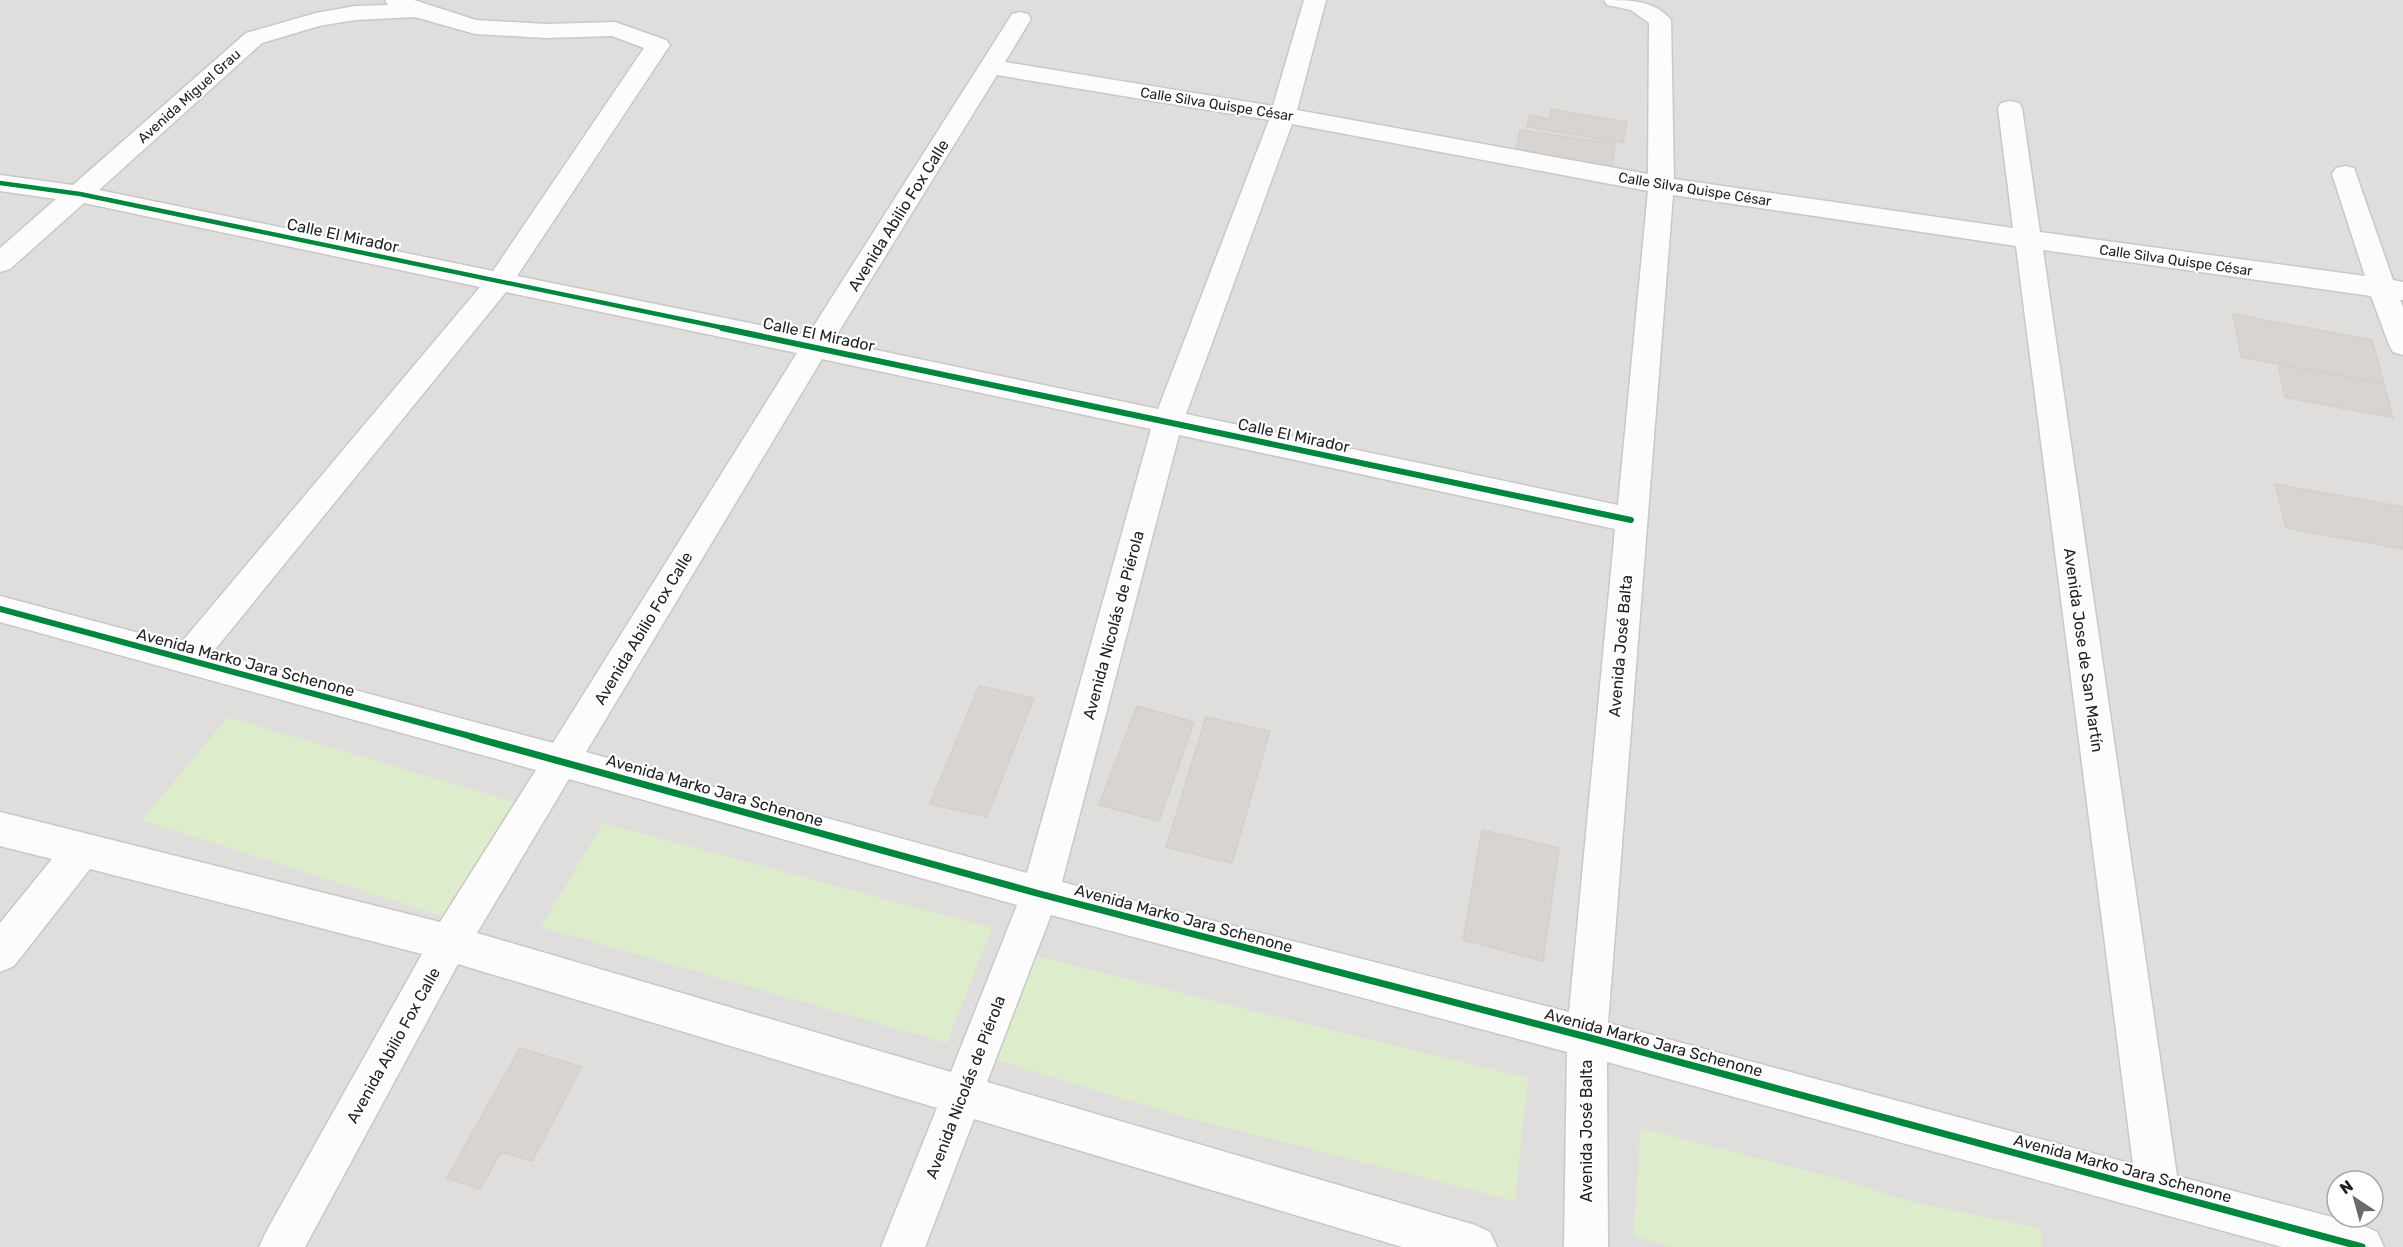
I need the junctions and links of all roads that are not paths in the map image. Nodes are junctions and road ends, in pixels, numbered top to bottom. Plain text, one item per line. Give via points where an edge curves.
1 (1315, 0) edge
2 (1615, 0) edge
3 (406, 5) edge
4 (1020, 19) dead end
5 (990, 68) junction
6 (2010, 108) dead end
7 (1283, 115) junction
8 (2345, 174) dead end
9 (0, 183) edge
10 (1660, 184) junction
11 (80, 194) junction
12 (2028, 239) junction
13 (0, 263) edge
14 (500, 281) junction
15 (2392, 289) edge
16 (2403, 345) edge
17 (815, 346) junction
18 (1168, 422) junction
19 (1631, 520) junction
20 (0, 609) edge
21 (187, 660) junction
22 (562, 761) junction
23 (0, 829) edge
24 (82, 851) junction
25 (1040, 894) junction
26 (449, 943) junction
27 (0, 953) edge
28 (1587, 1037) junction
29 (962, 1097) junction
30 (2158, 1192) junction
31 (281, 1247) edge
32 (903, 1247) edge
33 (1475, 1247) edge
34 (1586, 1247) edge
35 (2362, 1247) edge

1 - 7 street, Avenida Nicolás de Piérola
2 - 10 street, Avenida José Balta via 1638,5 1660,20
3 - 11 street, Avenida Miguel Grau via 316,21 254,38
3 - 14 street, Avenida Miguel Grau via 475,27 615,29 658,45
4 - 5 street, Avenida Abilio Fox Calle
5 - 7 street, Calle Silva Quispe César
5 - 17 street, Avenida Abilio Fox Calle
6 - 12 street, Avenida Jose de San Martín
7 - 10 street, Calle Silva Quispe César
7 - 18 street, Avenida Nicolás de Piérola
8 - 15 street
9 - 11 street, Calle El Mirador
10 - 12 street, Calle Silva Quispe César
10 - 19 street, Avenida José Balta
11 - 13 street, Avenida Miguel Grau
11 - 14 street, Calle El Mirador
12 - 15 street, Calle Silva Quispe César
12 - 30 street, Avenida Jose de San Martín
14 - 17 street, Calle El Mirador
14 - 21 street
15 - 16 street
17 - 18 street, Calle El Mirador
17 - 22 street, Avenida Abilio Fox Calle
18 - 19 street, Calle El Mirador
18 - 25 street, Avenida Nicolás de Piérola
19 - 28 street, Avenida José Balta
20 - 21 street, Avenida Marko Jara Schenone
21 - 22 street, Avenida Marko Jara Schenone
22 - 25 street, Avenida Marko Jara Schenone
22 - 26 street, Avenida Abilio Fox Calle
23 - 24 street
24 - 26 street
24 - 27 street
25 - 28 street, Avenida Marko Jara Schenone
25 - 29 street, Avenida Nicolás de Piérola
26 - 29 street
26 - 31 street, Avenida Abilio Fox Calle
28 - 30 street, Avenida Marko Jara Schenone
28 - 34 street, Avenida José Balta
29 - 32 street, Avenida Nicolás de Piérola
29 - 33 street
30 - 35 street, Avenida Marko Jara Schenone

